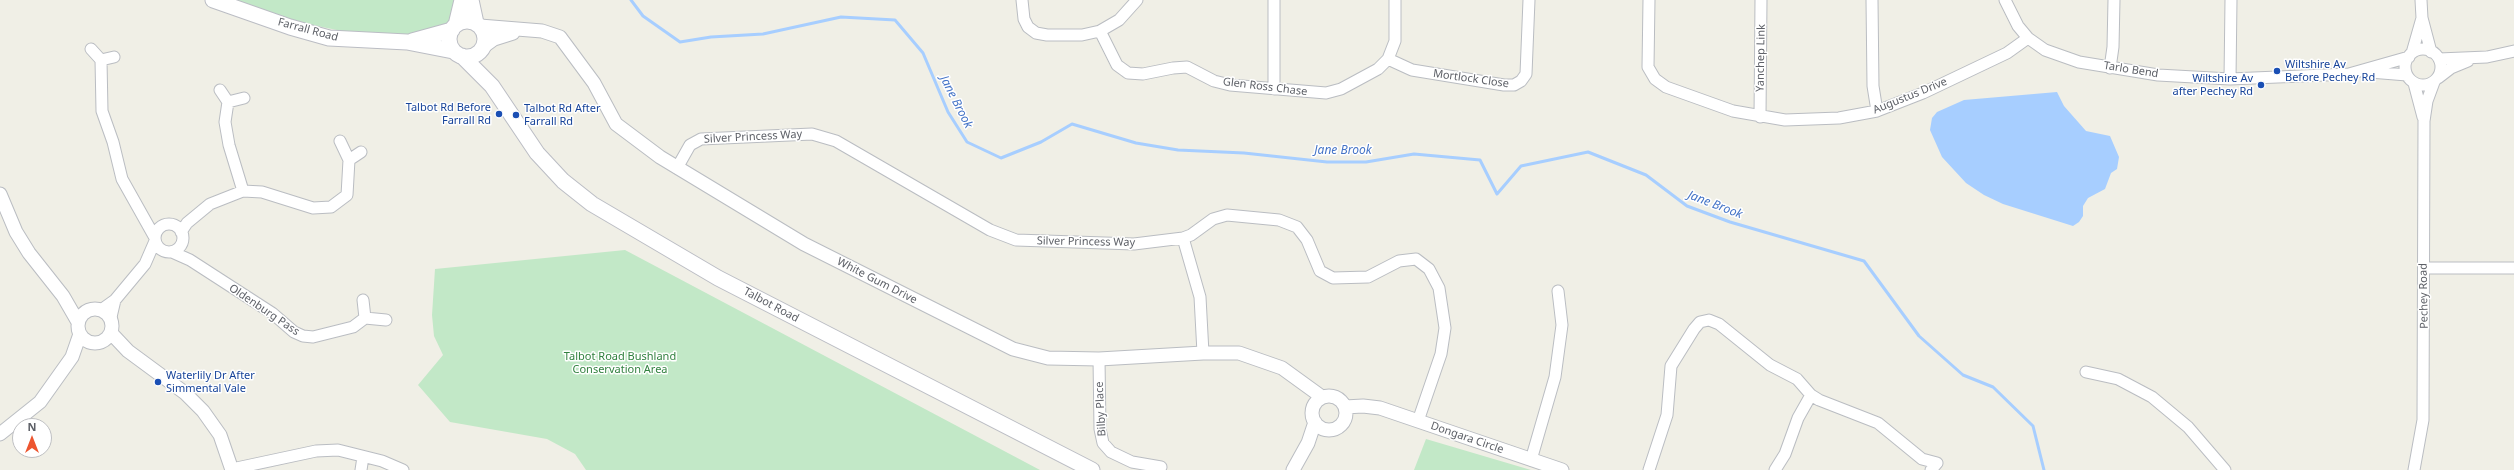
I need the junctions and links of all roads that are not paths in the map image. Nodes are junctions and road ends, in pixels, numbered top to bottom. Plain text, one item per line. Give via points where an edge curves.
1 (213, 0) edge
2 (462, 0) edge
3 (471, 0) edge
4 (1022, 0) edge
5 (1136, 0) edge
6 (1274, 0) edge
7 (1395, 0) edge
8 (1529, 0) edge
9 (1649, 0) edge
10 (1762, 0) edge
11 (1872, 0) edge
12 (2005, 0) edge
13 (2114, 0) edge
14 (2231, 0) edge
15 (2421, 0) edge
16 (2422, 18) junction
17 (478, 25) junction
18 (454, 27) junction
19 (518, 31) junction
20 (1100, 31) junction
21 (2028, 38) junction
22 (407, 42) junction
23 (91, 49) dead end
24 (481, 49) junction
25 (2514, 51) edge
26 (458, 53) junction
27 (2410, 55) junction
28 (2435, 55) junction
29 (114, 56) dead end
30 (2476, 58) junction
31 (1388, 59) junction
32 (101, 60) junction
33 (2110, 68) junction
34 (2359, 72) junction
35 (2230, 79) junction
36 (2411, 79) junction
37 (2436, 80) junction
38 (492, 86) junction
39 (1274, 89) junction
40 (220, 90) dead end
41 (244, 98) dead end
42 (228, 102) junction
43 (1877, 111) junction
44 (1760, 117) junction
45 (2424, 121) junction
46 (340, 141) dead end
47 (361, 152) dead end
48 (349, 160) junction
49 (677, 168) junction
50 (243, 191) junction
51 (0, 194) edge
52 (181, 227) junction
53 (156, 235) junction
54 (1183, 238) junction
55 (182, 245) junction
56 (168, 252) junction
57 (190, 260) junction
58 (145, 264) junction
59 (2424, 268) junction
60 (2514, 268) edge
61 (1558, 292) dead end
62 (63, 296) junction
63 (363, 300) dead end
64 (101, 312) junction
65 (366, 318) junction
66 (386, 320) dead end
67 (79, 328) junction
68 (103, 339) junction
69 (1203, 353) junction
70 (72, 357) junction
71 (1099, 359) junction
72 (2086, 372) dead end
73 (1811, 395) junction
74 (1317, 401) junction
75 (1345, 413) junction
76 (1418, 421) junction
77 (1318, 425) junction
78 (0, 434) edge
79 (363, 457) junction
80 (1531, 460) junction
81 (1161, 467) dead end
82 (1934, 467) edge
83 (232, 470) edge
84 (361, 470) edge
85 (403, 470) edge
86 (1092, 470) edge
87 (1293, 470) edge
88 (1562, 470) edge
89 (1649, 470) edge
90 (1775, 470) edge
91 (2225, 470) edge
92 (2414, 470) edge

1 - 22 main road, Farrall Road via 329,38
2 - 18 main road
3 - 17 main road
4 - 20 street via 1024,19 1028,27 1036,33 1082,34
5 - 20 street via 1119,20
6 - 39 street
7 - 31 street via 1395,41
8 - 31 street, Mortlock Close via 1526,74 1522,81 1514,85 1412,70
9 - 44 street, Augustus Drive via 1648,67 1655,79 1666,87 1733,111
10 - 44 street, Yanchep Link
11 - 43 street via 1873,86
12 - 21 street, Tarlo Bend via 2009,12
13 - 33 street
14 - 35 street
15 - 16 street
16 - 27 street
16 - 28 street
17 - 18 main road via 465,21
17 - 19 street, White Gum Drive
17 - 24 main road via 485,36
18 - 22 main road, Farrall Road
18 - 26 main road via 449,40
19 - 24 street, White Gum Drive via 494,39
19 - 49 street, White Gum Drive via 542,31 560,37 594,83 616,124
20 - 39 street, Glen Ross Chase via 1117,65 1128,74 1187,67 1222,83
21 - 33 street, Tarlo Bend via 2059,56
21 - 43 street, Augustus Drive via 2008,53 1923,93
22 - 26 main road, Farrall Road
23 - 32 street
24 - 26 main road via 471,56
24 - 38 main road, Talbot Road
25 - 30 street
26 - 38 main road, Talbot Road
27 - 28 street via 2422,50
27 - 34 street, Tarlo Bend
27 - 36 street via 2405,66
28 - 30 street
28 - 37 street via 2441,68
29 - 32 street
30 - 37 street via 2451,68
31 - 39 street, Glen Ross Chase via 1378,68 1333,92
32 - 53 street via 102,111 122,179
33 - 35 street, Tarlo Bend via 2158,75
34 - 35 street, Tarlo Bend
34 - 36 street, Tarlo Bend
36 - 37 street via 2424,85
36 - 45 street, Pechey Road
37 - 45 street, Pechey Road via 2427,101
38 - 86 main road, Talbot Road via 537,154 563,181 598,208 718,278
40 - 42 street
41 - 42 street
42 - 50 street via 225,122
43 - 44 street, Augustus Drive via 1818,120
45 - 59 street, Pechey Road
46 - 48 street
47 - 48 street
48 - 50 street via 347,196 331,207 313,208 262,192
49 - 54 street, Silver Princess Way via 690,145 701,140 812,134 836,141 990,230 1016,240 1124,245
49 - 71 street, White Gum Drive via 804,244 1013,349 1048,358
50 - 52 street via 210,204
51 - 62 street via 16,232
52 - 53 street via 163,225
52 - 55 street
53 - 56 street via 160,250
53 - 58 street
54 - 69 street via 1200,297
54 - 76 street, Silver Princess Way via 1220,216 1272,220 1289,223 1303,233 1320,271 1333,278 1368,277 1407,259 1424,263 1430,269 1439,288 1445,328 1441,354
55 - 56 street via 179,249
55 - 57 street, Oldenburg Pass
56 - 57 street, Oldenburg Pass
56 - 58 street
57 - 65 street, Oldenburg Pass via 303,336 313,337 341,331
58 - 64 street via 115,300
59 - 60 street
59 - 92 street, Pechey Road via 2423,420
61 - 80 street via 1562,325 1555,377
62 - 64 street
62 - 67 street
63 - 65 street
64 - 67 street via 83,314
64 - 68 street via 113,328
65 - 66 street
67 - 68 street via 84,339
67 - 70 street
68 - 70 street
68 - 83 street via 128,352 185,393 220,435
69 - 71 street, White Gum Drive
69 - 74 street, White Gum Drive via 1239,353 1282,368 1305,384
70 - 78 street via 40,402
71 - 81 street, Bilby Place via 1100,429 1103,443 1111,452 1132,462
72 - 91 street via 2118,379 2152,397 2188,427
73 - 82 street via 1826,404 1878,423
73 - 89 street via 1797,379 1770,365 1719,324 1709,320 1700,322 1671,366 1667,415
73 - 90 street via 1798,418 1785,454
74 - 75 street via 1336,397
74 - 77 street via 1312,411
75 - 76 street, Dongara Circle via 1372,407
75 - 77 street via 1337,428
76 - 80 street, Dongara Circle
77 - 87 street
79 - 83 street via 338,450 319,451
79 - 84 street
79 - 85 street via 382,461
80 - 88 street, Dongara Circle

